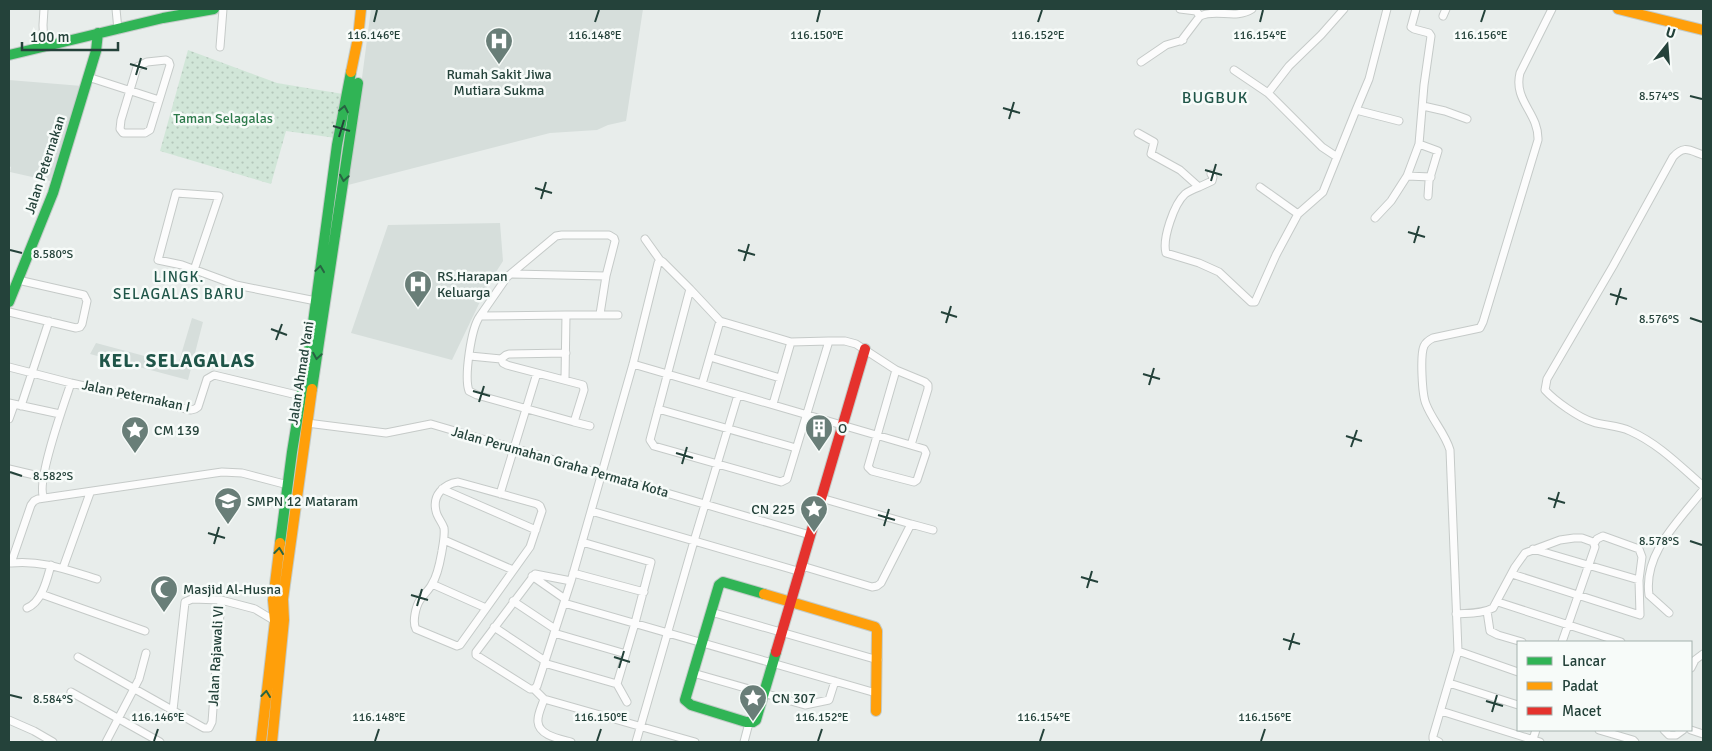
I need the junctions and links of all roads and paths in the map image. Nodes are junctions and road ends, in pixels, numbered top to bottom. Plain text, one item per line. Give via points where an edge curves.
1 (44, 9) edge
2 (116, 9) edge
3 (214, 9) edge
4 (223, 9) edge
5 (361, 9) edge
6 (370, 9) edge
7 (1180, 9) edge
8 (1252, 9) edge
9 (1344, 9) edge
10 (1387, 9) edge
11 (1416, 9) edge
12 (1552, 9) edge
13 (1618, 9) edge
14 (192, 10) edge
15 (163, 13) edge
16 (1200, 16) junction
17 (118, 30) junction
18 (1703, 30) edge
19 (98, 33) junction
20 (1183, 40) junction
21 (1176, 46) dead end
22 (44, 47) junction
23 (220, 47) dead end
24 (9, 55) edge
25 (1141, 62) dead end
26 (1234, 70) dead end
27 (88, 77) junction
28 (130, 91) junction
29 (1268, 93) junction
30 (159, 100) junction
31 (1423, 106) junction
32 (1356, 110) junction
33 (1467, 119) dead end
34 (1399, 121) dead end
35 (1138, 134) dead end
36 (1419, 144) junction
37 (1703, 155) edge
38 (1337, 157) junction
39 (1211, 174) dead end
40 (1407, 176) junction
41 (1431, 177) junction
42 (1199, 187) junction
43 (1260, 187) dead end
44 (1428, 196) dead end
45 (1298, 214) junction
46 (1376, 218) dead end
47 (645, 239) dead end
48 (660, 260) junction
49 (194, 270) junction
50 (512, 274) junction
51 (606, 276) junction
52 (18, 280) junction
53 (690, 290) junction
54 (9, 302) edge
55 (318, 308) junction
56 (9, 312) edge
57 (600, 314) junction
58 (566, 315) junction
59 (618, 315) dead end
60 (480, 316) junction
61 (49, 321) junction
62 (720, 321) junction
63 (318, 323) junction
64 (829, 341) junction
65 (791, 342) junction
66 (865, 349) junction
67 (566, 353) junction
68 (470, 356) junction
69 (710, 357) junction
70 (501, 359) junction
71 (633, 364) junction
72 (9, 366) edge
73 (896, 370) junction
74 (32, 373) junction
75 (537, 373) junction
76 (668, 374) junction
77 (780, 378) junction
78 (565, 379) junction
79 (71, 383) junction
80 (702, 384) junction
81 (738, 395) junction
82 (301, 396) junction
83 (772, 404) junction
84 (14, 405) edge
85 (527, 408) junction
86 (658, 409) junction
87 (60, 414) junction
88 (807, 415) junction
89 (9, 419) edge
90 (574, 422) junction
91 (307, 423) junction
92 (842, 425) junction
93 (590, 426) dead end
94 (728, 429) junction
95 (878, 435) junction
96 (911, 445) junction
97 (796, 448) junction
98 (514, 449) junction
99 (297, 452) junction
100 (717, 464) junction
101 (9, 469) edge
102 (601, 474) junction
103 (43, 477) junction
104 (288, 486) junction
105 (1703, 486) edge
106 (442, 489) junction
107 (1703, 490) edge
108 (90, 492) junction
109 (500, 494) junction
110 (44, 498) junction
111 (821, 498) junction
112 (705, 504) junction
113 (591, 511) junction
114 (911, 524) junction
115 (536, 530) junction
116 (933, 530) dead end
117 (810, 535) junction
118 (444, 540) junction
119 (694, 541) junction
120 (582, 542) junction
121 (1594, 544) junction
122 (1533, 549) junction
123 (10, 563) edge
124 (1588, 565) junction
125 (51, 566) junction
126 (63, 568) junction
127 (801, 569) junction
128 (513, 570) junction
129 (573, 573) junction
130 (1512, 574) junction
131 (532, 576) junction
132 (97, 579) dead end
133 (1639, 580) junction
134 (571, 581) junction
135 (432, 584) junction
136 (644, 592) junction
137 (41, 594) junction
138 (1578, 595) junction
139 (278, 599) junction
140 (221, 600) junction
141 (513, 601) junction
142 (565, 601) junction
143 (791, 602) junction
144 (1498, 602) junction
145 (27, 608) dead end
146 (486, 608) junction
147 (1487, 611) junction
148 (711, 612) junction
149 (1669, 613) dead end
150 (1456, 614) junction
151 (278, 619) junction
152 (635, 623) junction
153 (1568, 626) junction
154 (494, 628) junction
155 (145, 631) dead end
156 (555, 631) junction
157 (782, 632) junction
158 (668, 633) junction
159 (1519, 641) edge
160 (1562, 641) edge
161 (1618, 641) edge
162 (702, 643) junction
163 (1458, 651) junction
164 (146, 653) dead end
165 (626, 654) junction
166 (1703, 654) edge
167 (78, 657) dead end
168 (878, 660) junction
169 (544, 662) junction
170 (772, 663) junction
171 (1692, 666) edge
172 (1517, 672) edge
173 (693, 673) junction
174 (835, 681) junction
175 (1449, 683) junction
176 (617, 684) junction
177 (135, 689) junction
178 (534, 689) junction
179 (71, 692) dead end
180 (764, 693) junction
181 (876, 693) junction
182 (544, 699) junction
183 (627, 702) dead end
184 (1517, 705) edge
185 (173, 710) junction
186 (876, 711) dead end
187 (1441, 711) junction
188 (118, 719) junction
189 (9, 720) edge
190 (749, 723) junction
191 (641, 727) junction
192 (1602, 731) edge
193 (1683, 731) edge
194 (1671, 739) edge
195 (53, 742) edge
196 (106, 742) edge
197 (160, 742) edge
198 (261, 742) edge
199 (272, 742) edge
200 (571, 742) edge
201 (636, 742) edge
202 (695, 742) edge
203 (744, 742) edge
204 (1439, 742) edge
205 (1535, 742) edge
206 (1636, 742) edge

1 - 22 street
2 - 17 street
3 - 14 main road
4 - 23 street
55 -> 5 main road via 337,145
6 -> 55 main road, Jalan Ahmad Yani
7 - 16 street via 1196,11
8 - 16 street via 1239,14 1209,13
9 - 29 street via 1289,66
10 - 32 street via 1369,79
11 - 31 street via 1411,27 1431,36
12 - 150 street via 1518,79 1521,95 1538,130 1538,140 1483,322 1480,328 1433,338 1423,347 1423,397 1450,450
13 - 18 main road
14 - 15 main road
15 - 17 main road
16 - 20 street
17 - 19 main road
19 - 22 main road
19 - 27 main road, Jalan Peternakan
20 - 21 street
20 - 25 street via 1166,45
22 - 24 main road
26 - 29 street
27 - 28 street
27 - 52 main road, Jalan Peternakan via 53,192
28 - 30 street
28 - 30 street via 139,66 166,60 170,65
28 - 30 street via 120,127 123,133 148,132
29 - 38 street via 1322,147
31 - 33 street
31 - 36 street
32 - 34 street
32 - 38 street
35 - 42 street via 1154,142 1153,156 1180,170
36 - 40 street
36 - 41 street via 1437,151
37 - 105 street via 1683,149 1673,157 1547,379 1545,390 1549,396 1592,422 1629,430 1656,444
38 - 45 street via 1322,195
39 - 42 street via 1212,180
40 - 41 street
40 - 46 street
41 - 44 street
42 - 45 street via 1186,193 1175,208 1165,251 1219,272 1253,302 1257,300
43 - 45 street
47 - 48 street
48 - 53 street
48 - 71 street
49 - 49 street via 220,196 176,193 158,260
49 - 55 street
50 - 51 street
50 - 51 street via 556,236 608,235 614,241
50 - 60 street
51 - 57 street
52 - 54 main road, Jalan Peternakan
52 - 61 street via 86,296 80,327
53 - 62 street
53 - 76 street
55 - 63 main road, Jalan Ahmad Yani
56 - 61 street
57 - 58 street
57 - 59 street
58 - 60 street
58 - 67 street
60 - 68 street via 473,332
61 - 74 street
62 - 65 street
62 - 69 street
63 - 82 main road
63 -> 91 main road, Jalan Ahmad Yani
64 - 65 street
64 - 66 street via 845,341
64 - 88 street
65 - 77 street
66 - 73 street
66 - 92 main road
67 - 70 street via 506,354
67 - 78 street
68 - 70 street
68 - 85 street via 469,391
69 - 77 street
69 - 80 street
70 - 75 street via 507,365
71 - 76 street
71 - 102 street
72 - 74 street, Jalan Peternakan I
73 - 95 street
73 - 96 street via 928,385
74 - 79 street, Jalan Peternakan I
74 - 84 street
75 - 78 street
75 - 85 street
76 - 80 street
76 - 86 street
77 - 83 street
78 - 90 street via 584,387
79 - 82 street, Jalan Peternakan I via 192,410 198,406 207,379 214,375
79 - 87 street
80 - 81 street
81 - 83 street
81 - 94 street
82 - 99 main road
83 - 88 street
84 - 87 street
84 - 89 street
85 - 90 street
85 - 98 street
86 - 94 street
86 - 100 street via 650,443
87 - 103 street
88 - 92 street
88 - 97 street
90 - 93 street
91 - 98 street, Jalan Perumahan Graha Permata Kota via 377,433 428,424
91 - 99 main road, Jalan Ahmad Yani
92 - 95 street
92 - 111 main road
94 - 97 street
94 - 100 street
95 - 96 street
95 - 96 street via 868,469 911,482 917,480 926,453 924,449
97 - 100 street via 787,479 783,482
98 - 102 street, Jalan Perumahan Graha Permata Kota
98 - 109 street
99 - 104 main road
99 - 139 main road, Jalan Ahmad Yani
100 - 112 street
101 - 103 street
102 - 112 street, Jalan Perumahan Graha Permata Kota
102 - 113 street
103 - 110 street via 41,493
104 - 108 street via 242,473 222,472
139 -> 104 main road
106 - 109 street via 461,482
106 - 115 street
106 - 118 street via 435,501 435,510 444,530
107 - 149 street via 1657,549 1652,562 1647,583 1649,595
108 - 110 street
108 - 126 street
109 - 115 street via 540,506
110 - 123 street via 32,504
111 - 114 street
111 - 117 main road
112 - 117 street, Jalan Perumahan Graha Permata Kota
112 - 119 street
113 - 119 street
113 - 120 street
114 - 116 street
114 - 127 street via 877,586
115 - 128 street via 530,546
117 - 127 main road
118 - 128 street
118 - 135 street
119 - 127 street
119 - 158 street
120 - 129 street
120 - 136 street via 650,562
121 - 122 street via 1574,538
121 - 124 street
121 - 133 street via 1603,536 1639,549 1642,557
122 - 124 street
122 - 130 street via 1525,553
123 - 125 street via 35,562
124 - 133 street
124 - 138 street
125 - 126 street
125 - 137 street
126 - 132 street
127 - 143 main road
128 - 146 street
129 - 134 street
129 - 136 street
130 - 138 street
130 - 144 street
131 - 134 street via 538,574
131 - 141 street
131 - 142 street
133 - 138 street via 1640,615
134 - 142 street
135 - 146 street
135 - 146 street via 418,605 416,629 457,646
136 - 152 street
137 - 145 street
137 - 155 street
138 - 153 street
139 - 151 main road, Jalan Ahmad Yani
140 - 151 street via 255,608
140 - 185 street, Jalan Rajawali VI via 190,600 185,604
140 - 185 street, Jalan Rajawali VI via 210,727 205,728
141 - 154 street
141 - 156 street
142 - 152 street
142 - 156 street
143 - 148 main road via 722,582
143 - 157 main road
143 - 168 main road via 874,627
144 - 147 street
144 - 153 street
147 - 150 street
147 - 159 street via 1490,631
148 - 157 street
148 - 162 main road
150 - 163 street
198 -> 151 main road
151 - 199 main road, Jalan Ahmad Yani
152 - 158 street
152 - 165 street
153 - 160 street
153 - 161 street
154 - 169 street
154 - 178 street via 476,655
156 - 165 street
156 - 169 street
157 - 168 street
157 - 170 main road
158 - 162 street
158 - 191 street
162 - 170 street
162 - 173 main road
163 - 172 street
163 - 175 street
164 - 177 street
165 - 176 street
166 - 171 street
167 - 177 street
168 - 181 main road
169 - 176 street
169 - 178 street
170 - 174 street
170 - 180 main road
173 - 180 street
173 - 190 main road via 686,702
174 - 180 street via 829,700 809,705
174 - 181 street
175 - 184 street
175 - 187 street
176 - 183 street
177 - 185 street
177 - 188 street
178 - 182 street
179 - 188 street
180 - 190 main road via 756,720
181 - 186 main road
182 - 191 street
182 - 200 street via 539,726 547,735
187 - 204 street via 1433,736
187 - 205 street
188 - 196 street
188 - 197 street
189 - 195 street
190 - 203 street
191 - 201 street
191 - 202 street
192 - 206 street
193 - 194 street

